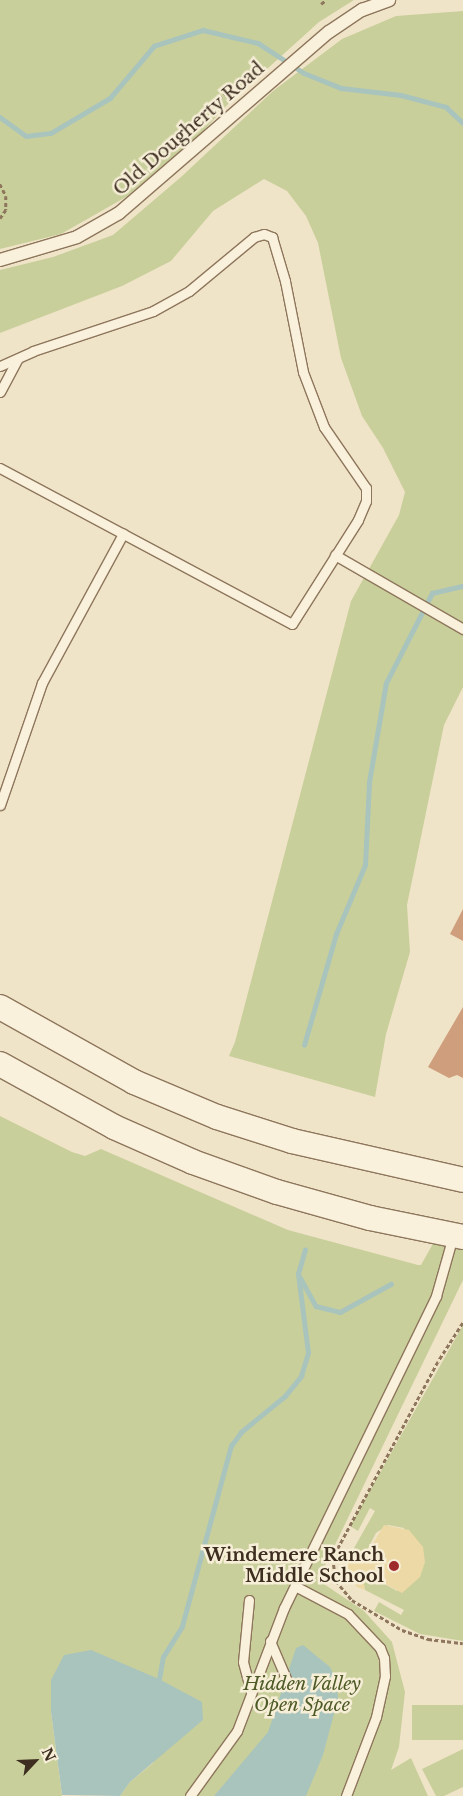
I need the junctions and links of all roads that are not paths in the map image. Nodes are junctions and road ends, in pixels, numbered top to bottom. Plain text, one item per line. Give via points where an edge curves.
1 (389, 0) edge
2 (0, 260) edge
3 (18, 357) junction
4 (0, 366) edge
5 (0, 392) edge
6 (0, 468) edge
7 (123, 534) junction
8 (334, 556) junction
9 (463, 629) edge
10 (0, 805) edge
11 (0, 1007) edge
12 (0, 1064) edge
13 (463, 1180) edge
14 (458, 1236) edge
15 (295, 1586) junction
16 (249, 1600) dead end
17 (270, 1641) junction
18 (288, 1683) dead end
19 (252, 1692) junction
20 (190, 1796) edge
21 (346, 1796) edge

1 - 2 street, Old Dougherty Road via 362,10 329,32 119,213 53,246
3 - 4 lane
3 - 5 lane
3 - 8 lane via 153,311 189,291 254,237 272,236 285,281 303,372 324,427 366,488 366,501 358,520
6 - 7 lane
7 - 8 lane via 292,624
7 - 10 lane via 42,683
8 - 9 lane
11 - 13 main road via 134,1082 216,1117 292,1141
12 - 14 main road via 114,1126 193,1162 277,1192 370,1218
14 - 15 lane via 436,1296
15 - 17 lane
15 - 21 lane via 348,1614 366,1630 384,1658 385,1676 376,1717
16 - 19 lane via 243,1662
17 - 18 lane
17 - 19 lane
19 - 20 lane via 237,1732

